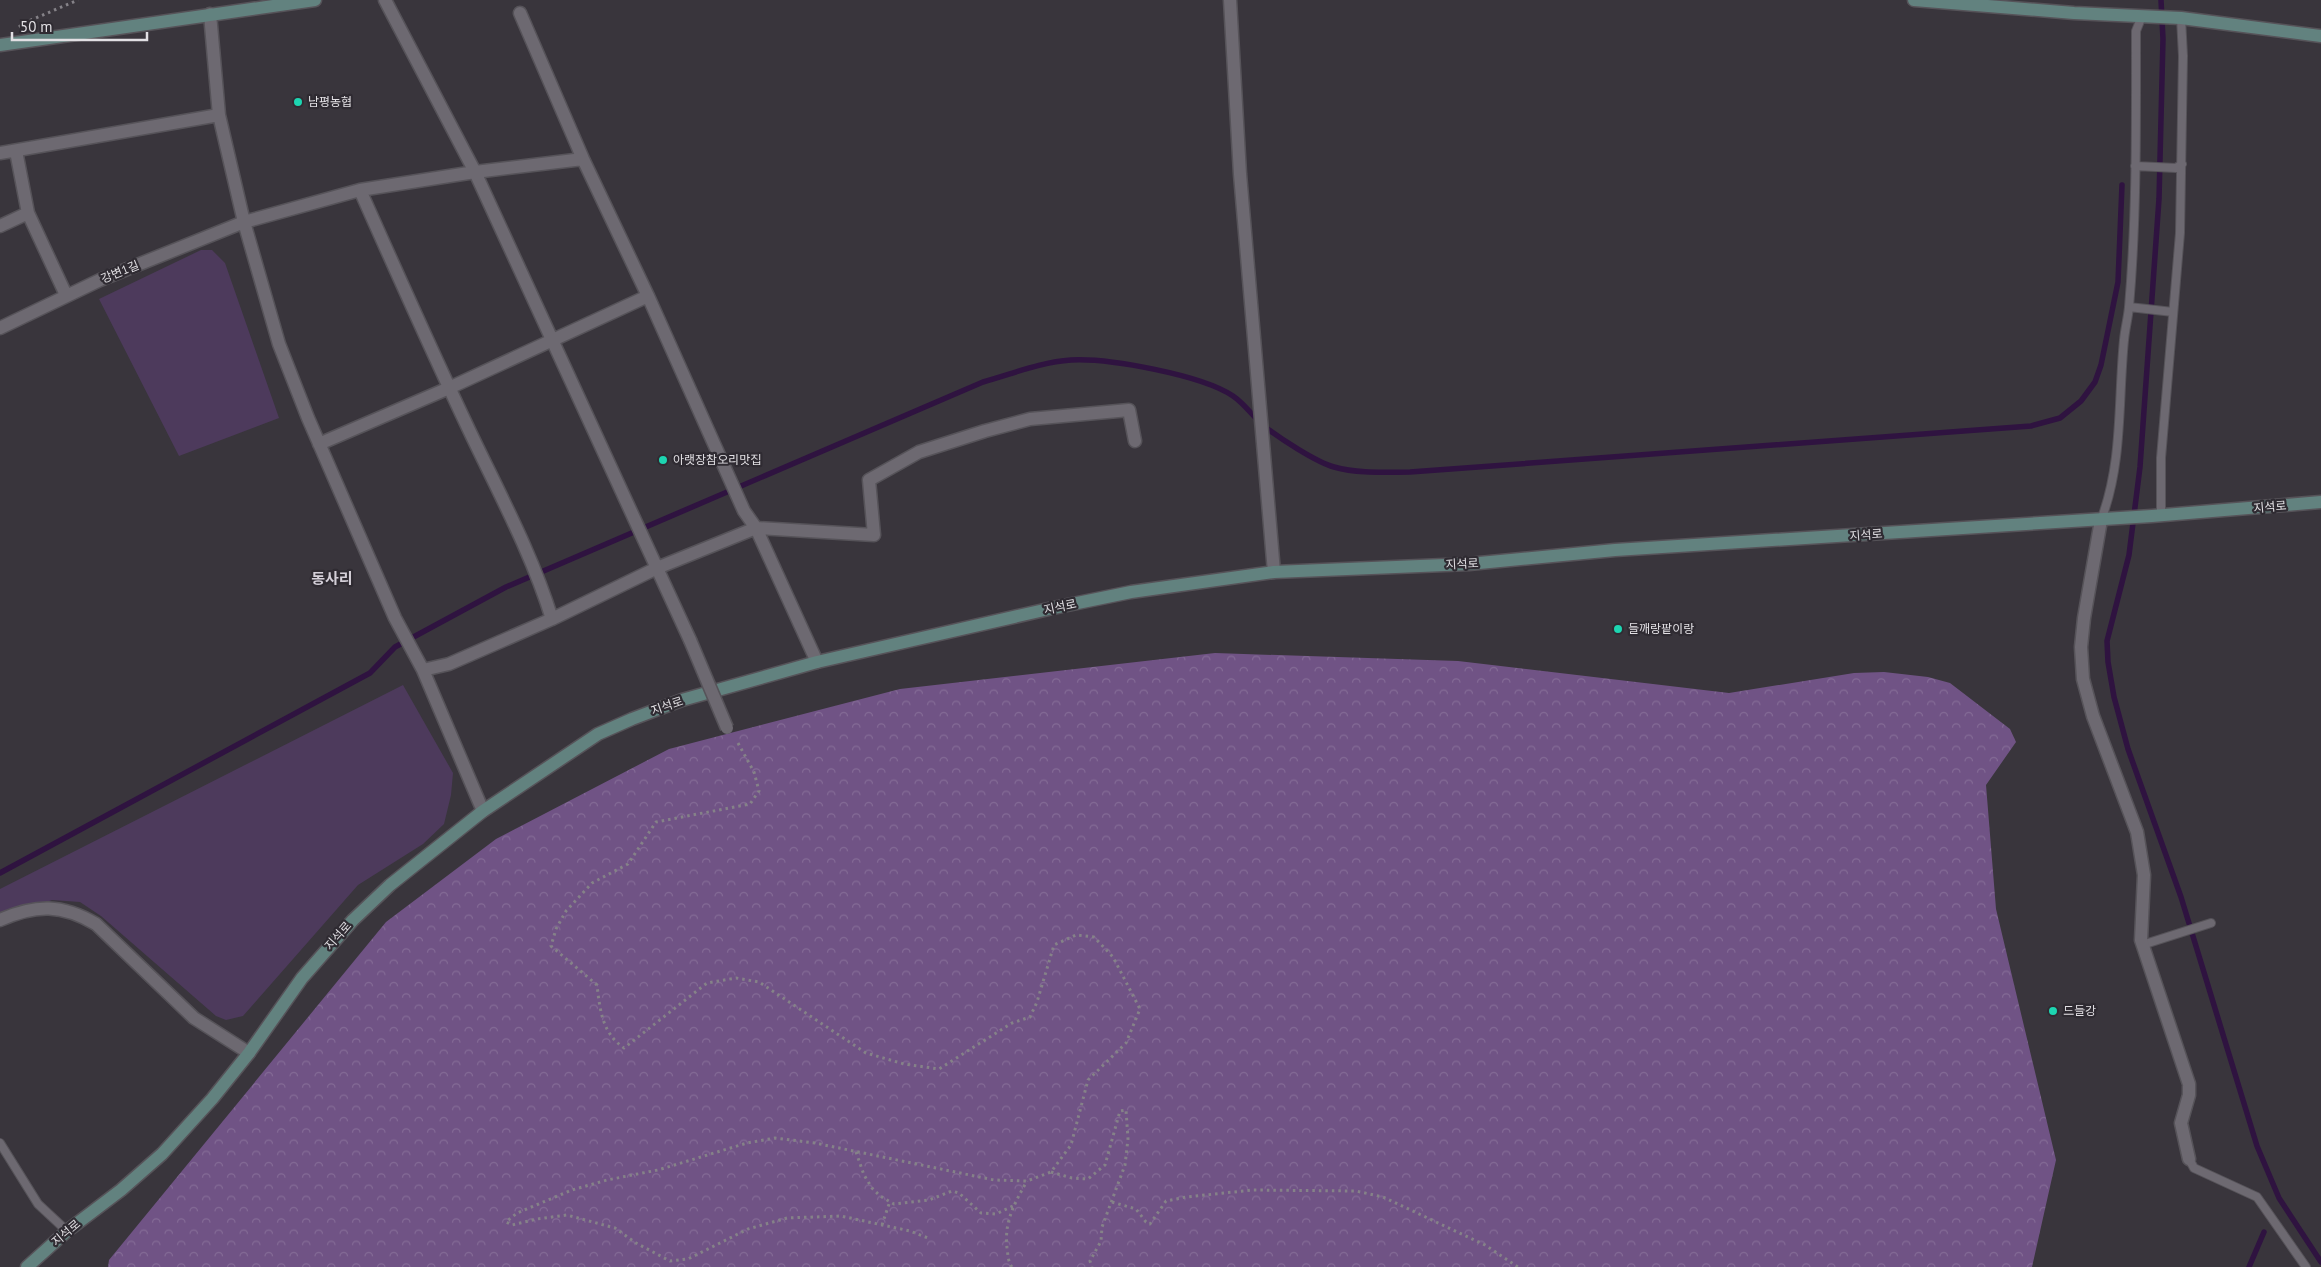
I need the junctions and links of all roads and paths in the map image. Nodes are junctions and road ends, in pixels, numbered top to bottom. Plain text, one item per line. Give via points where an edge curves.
1 (78, 0) edge
2 (315, 0) edge
3 (385, 0) edge
4 (1230, 0) edge
5 (1914, 0) edge
6 (520, 12) dead end
7 (210, 14) junction
8 (2142, 16) junction
9 (2181, 18) junction
10 (18, 28) dead end
11 (2321, 36) edge
12 (0, 44) edge
13 (219, 115) junction
14 (16, 151) junction
15 (0, 153) edge
16 (583, 159) junction
17 (2138, 166) junction
18 (2179, 166) junction
19 (475, 172) junction
20 (360, 190) junction
21 (28, 213) junction
22 (244, 222) junction
23 (0, 226) edge
24 (66, 295) junction
25 (648, 296) junction
26 (2129, 307) junction
27 (2173, 312) junction
28 (0, 328) edge
29 (552, 341) junction
30 (449, 388) junction
31 (1135, 441) dead end
32 (319, 444) junction
33 (2321, 502) edge
34 (2157, 516) junction
35 (2104, 519) junction
36 (756, 528) junction
37 (657, 568) junction
38 (1274, 572) junction
39 (552, 619) junction
40 (817, 662) junction
41 (423, 670) junction
42 (727, 728) dead end
43 (738, 742) dead end
44 (483, 811) junction
45 (0, 920) edge
46 (2209, 924) dead end
47 (2142, 945) junction
48 (249, 1053) junction
49 (0, 1143) edge
50 (856, 1152) junction
51 (2189, 1159) joint
52 (1051, 1172) junction
53 (1027, 1181) junction
54 (890, 1201) junction
55 (1112, 1202) junction
56 (1013, 1206) junction
57 (882, 1225) junction
58 (68, 1231) junction
59 (928, 1238) dead end
60 (27, 1267) edge
61 (1012, 1267) edge
62 (1092, 1267) edge
63 (1518, 1267) edge
64 (2306, 1267) edge

1 - 10 path
2 - 7 main road
3 - 19 street
4 - 38 street via 1240,174
5 - 8 main road
6 - 16 street
7 - 12 main road
7 - 13 street
8 - 9 main road
8 - 17 lane via 2136,31
9 - 11 main road
9 - 18 lane via 2183,56
13 - 14 street
13 - 22 street
14 - 15 street
14 - 21 street
16 - 19 street, 강변1길
16 - 25 street
17 - 18 lane
17 - 26 lane
18 - 27 lane via 2180,233
19 - 20 street, 강변1길
19 - 29 street
20 - 22 street, 강변1길
20 - 30 street
21 - 23 street
21 - 24 street
22 - 24 street, 강변1길
22 - 32 street via 279,344
24 - 28 street, 강변1길
25 - 29 street
25 - 36 street via 744,511
26 - 27 lane
26 - 35 lane via 2111,495
27 - 34 lane
29 - 30 street
29 - 37 street
30 - 32 street
30 - 39 street via 526,550
31 - 36 street via 1130,410 1030,419 919,452 869,480 874,535
32 - 41 street via 395,618
33 - 34 main road, 지석로
34 - 35 main road, 지석로
35 - 38 main road, 지석로 via 1615,550 1469,564
35 - 47 street via 2081,647 2084,679 2093,716 2136,832 2144,875
36 - 37 street
36 - 40 street
37 - 39 street
37 - 42 street, bridge
38 - 40 main road, 지석로 via 1121,594
39 - 41 street via 449,664
40 - 44 main road, 지석로 via 632,718 590,739
41 - 44 street
43 - 52 path via 754,772 759,791 750,804 656,822 628,864 592,883 566,911 556,929 550,946 597,985 600,1013 612,1040 624,1048 707,983 736,978 759,982 866,1053 904,1064 939,1069 1012,1023 1030,1017 1054,945 1076,935 1094,937 1112,957 1140,1009 1126,1043 1088,1080 1070,1145
44 - 48 main road, 지석로 via 390,885 353,920 302,978
45 - 48 street via 30,910 49,908 72,911 82,916 96,924 194,1018
46 - 47 lane
47 - 51 street via 2189,1084 2181,1123
48 - 58 main road, 지석로 via 162,1154
49 - 58 lane via 38,1204
50 - 53 path via 994,1180
50 - 54 path via 872,1188
50 - 57 path via 775,1138 747,1143 658,1170 572,1190 517,1213 506,1222 512,1225 567,1215 615,1228 670,1261 688,1259 748,1229 787,1218 841,1216
51 - 64 lane via 2194,1168 2257,1197
52 - 53 path
52 - 55 path via 1088,1179 1095,1174 1105,1165 1120,1111 1126,1110 1128,1139 1125,1165
53 - 56 path
54 - 56 path via 894,1204 929,1200 952,1191 959,1193 981,1213 996,1214
54 - 57 path
55 - 62 path via 1102,1227 1102,1241 1090,1261
55 - 63 path via 1136,1209 1150,1224 1166,1201 1186,1197 1253,1190 1356,1191 1383,1197 1485,1245
56 - 61 path via 1006,1234
57 - 59 path
58 - 60 main road, 지석로

